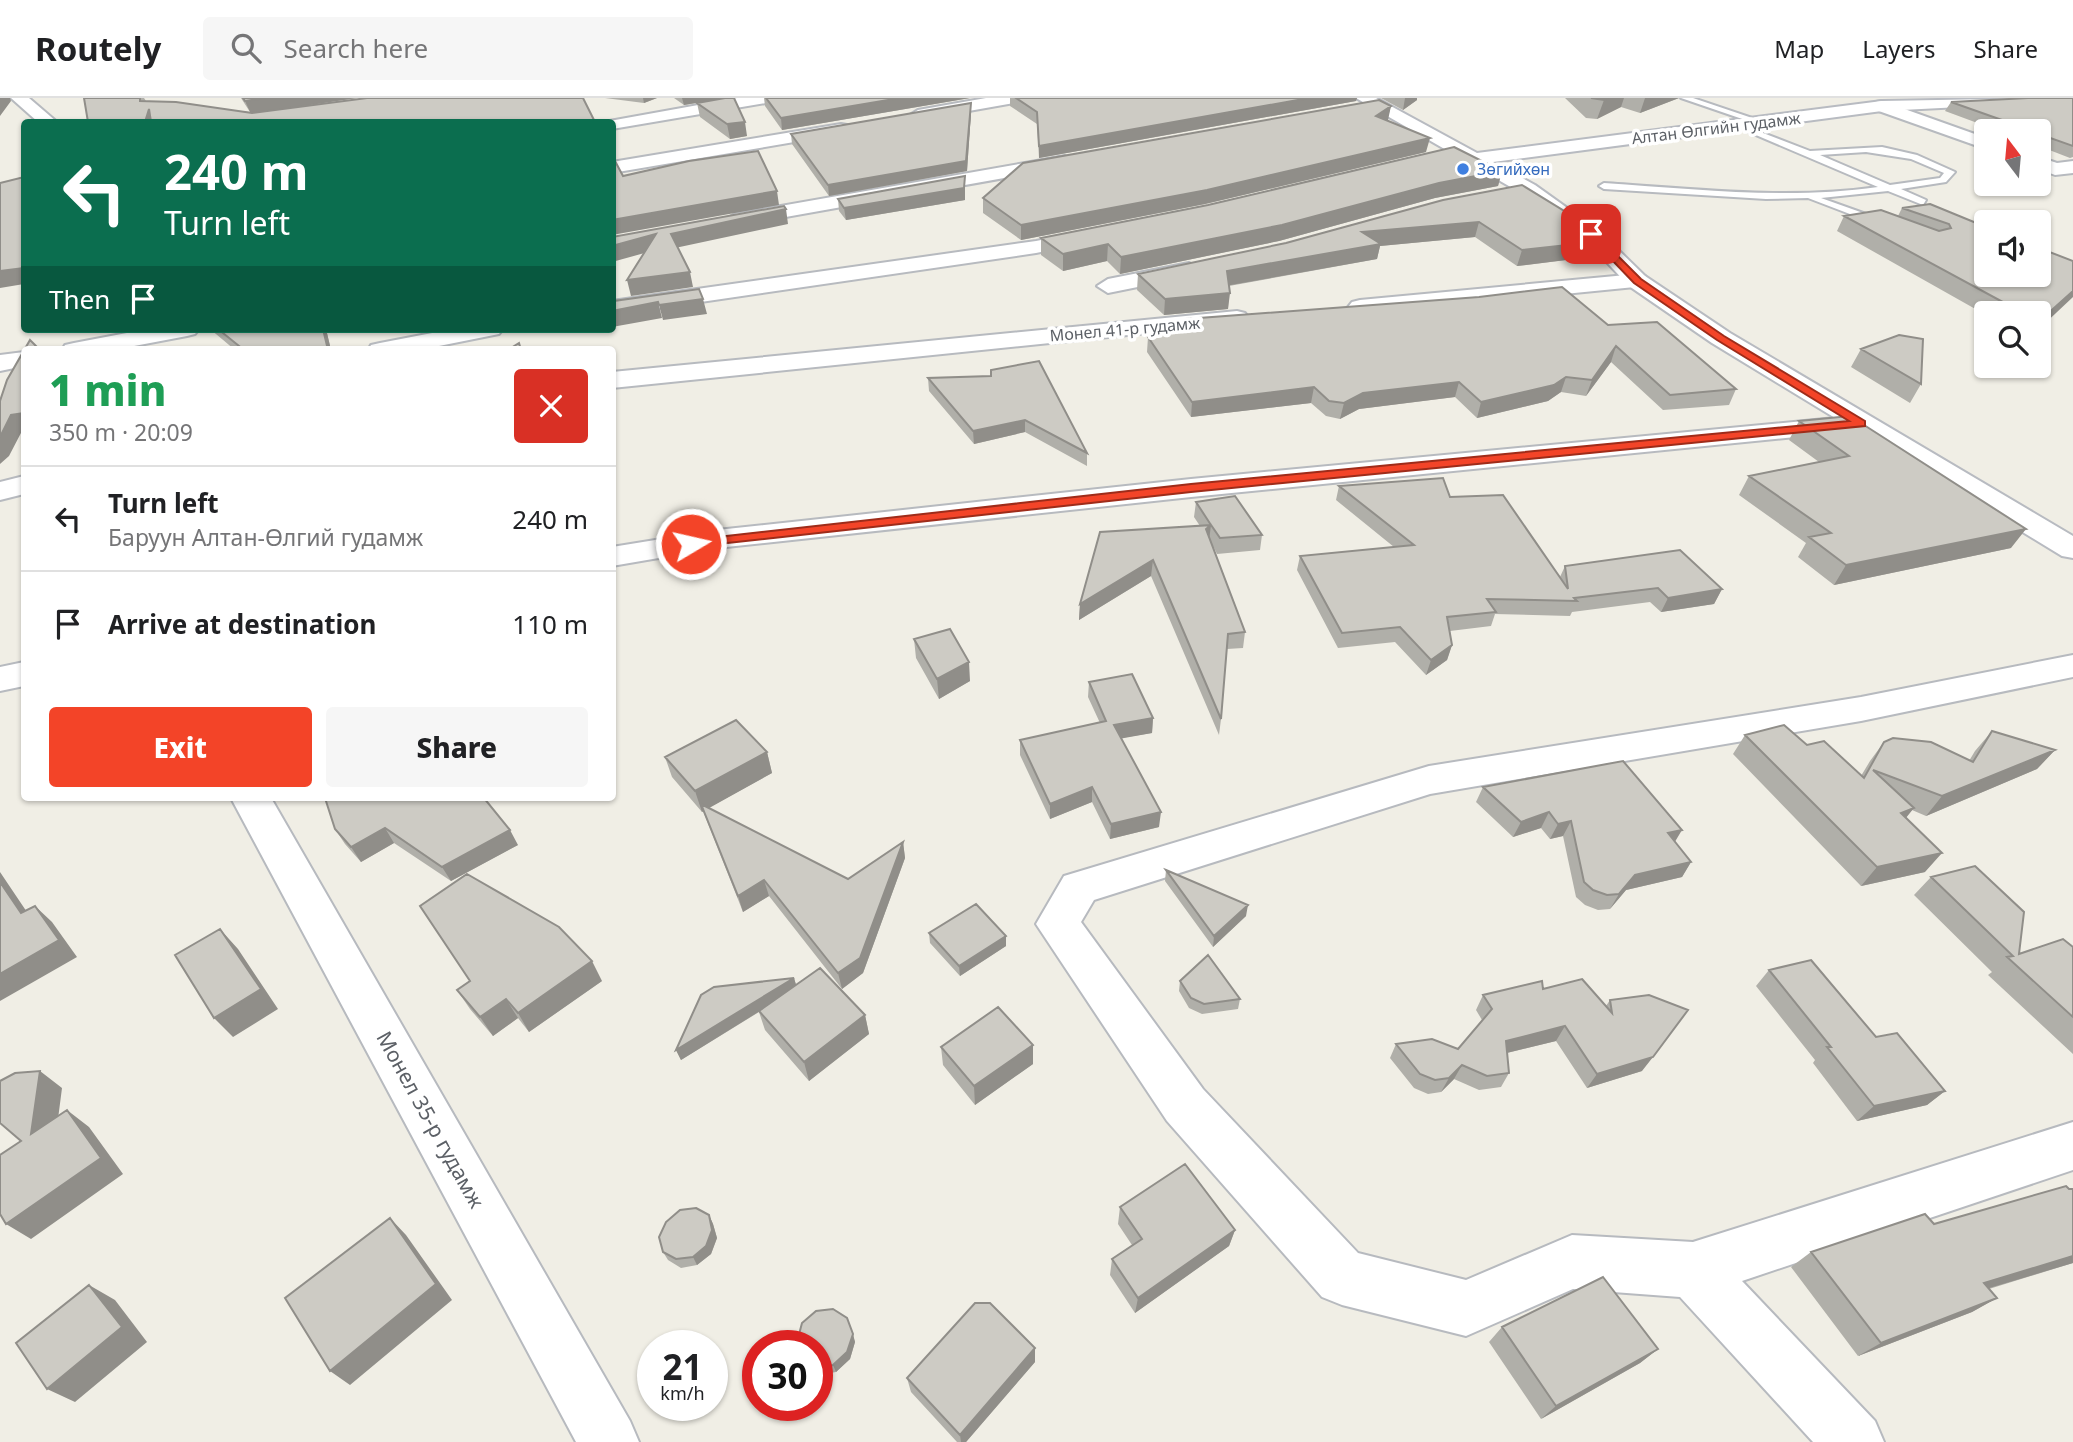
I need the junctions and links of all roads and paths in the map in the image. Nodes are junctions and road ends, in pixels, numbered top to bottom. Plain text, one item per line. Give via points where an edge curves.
1 (19, 98) edge
2 (766, 98) edge
3 (1014, 98) edge
4 (1685, 98) edge
5 (2041, 98) edge
6 (1364, 104) edge
7 (1882, 106) junction
8 (905, 118) edge
9 (44, 119) edge
10 (1761, 122) junction
11 (616, 123) edge
12 (1740, 125) junction
13 (852, 127) edge
14 (1974, 140) edge
15 (1810, 154) junction
16 (1469, 155) junction
17 (1436, 158) edge
18 (1086, 159) edge
19 (2073, 167) edge
20 (616, 168) edge
21 (2051, 168) edge
22 (1604, 186) dead end
23 (1890, 188) junction
24 (1528, 189) junction
25 (1502, 194) edge
26 (1805, 195) junction
27 (1923, 202) edge
28 (713, 224) edge
29 (1890, 225) edge
30 (1115, 232) edge
31 (1216, 264) edge
32 (1637, 281) junction
33 (1108, 286) dead end
34 (616, 307) edge
35 (1331, 309) edge
36 (1262, 316) edge
37 (171, 333) edge
38 (470, 333) edge
39 (148, 339) edge
40 (101, 346) edge
41 (401, 346) edge
42 (21, 360) edge
43 (0, 363) edge
44 (616, 380) edge
45 (1861, 424) junction
46 (21, 486) edge
47 (0, 491) edge
48 (2073, 549) edge
49 (616, 556) edge
50 (2073, 666) edge
51 (21, 674) edge
52 (0, 678) edge
53 (253, 801) edge
54 (2073, 1146) edge
55 (1693, 1270) junction
56 (609, 1442) edge
57 (1854, 1442) edge

1 - 9 street
2 - 11 street
3 - 8 street
4 - 10 lane
5 - 7 street, Алтан Өлгийн гудамж
6 - 16 street
7 - 10 street, Алтан Өлгийн гудамж
7 - 14 street
10 - 12 street, Алтан Өлгийн гудамж
12 - 15 lane
12 - 16 street, Алтан Өлгийн гудамж
13 - 20 street
15 - 23 lane
15 - 23 lane via 1876,148 1950,172 1943,180
16 - 17 street, Алтан Өлгийн гудамж
16 - 24 street
18 - 28 street
19 - 21 street
22 - 26 lane
23 - 26 lane
23 - 27 lane
24 - 25 street
24 - 32 street via 1591,234
26 - 29 lane
30 - 34 street
31 - 33 street
32 - 35 street
32 - 45 street
36 - 44 street, Монел 41-р гудамж
37 - 39 street
38 - 41 street
39 - 40 street
42 - 43 street
45 - 48 street
45 - 49 street via 1164,491 717,539
46 - 47 street
50 - 55 street via 1861,709 1429,780 1079,888 1058,924 1185,1105 1342,1277 1466,1308 1572,1262
51 - 52 street
53 - 56 street, Монел 35-р гудамж
54 - 55 street
55 - 57 street

